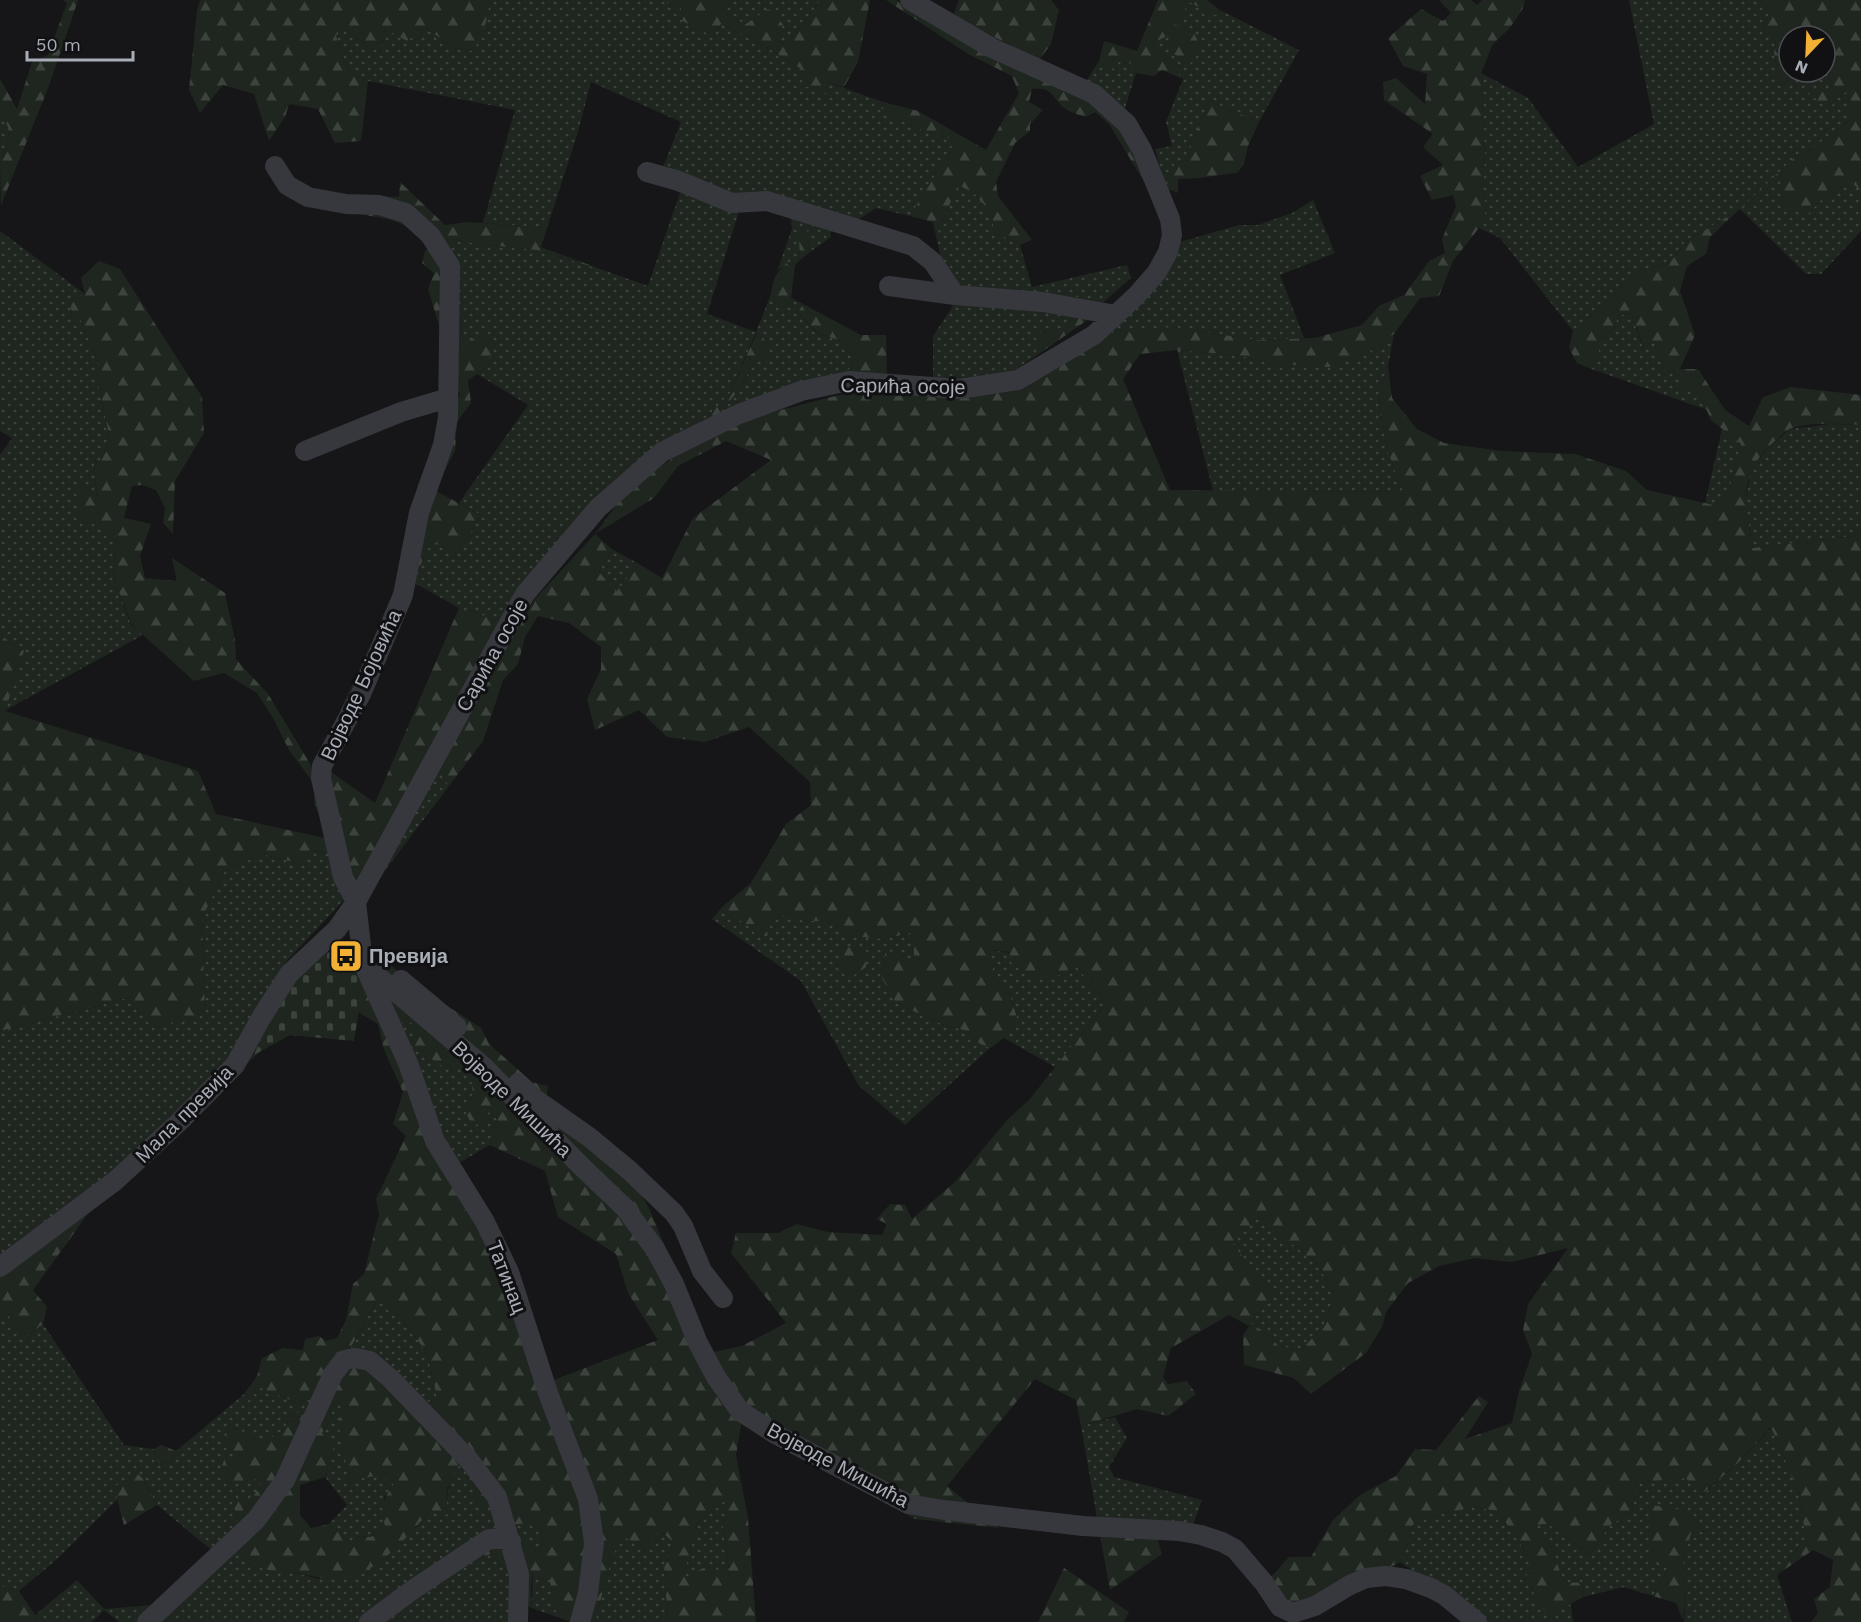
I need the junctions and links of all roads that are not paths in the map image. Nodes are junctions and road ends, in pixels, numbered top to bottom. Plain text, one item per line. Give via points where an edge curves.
1 (910, 0) edge
2 (275, 166) dead end
3 (648, 172) dead end
4 (889, 286) dead end
5 (956, 295) junction
6 (1116, 315) junction
7 (448, 398) junction
8 (305, 451) dead end
9 (356, 902) junction
10 (362, 956) junction
11 (0, 1267) edge
12 (723, 1298) dead end
13 (511, 1541) junction
14 (147, 1622) edge
15 (369, 1622) edge
16 (518, 1622) edge
17 (580, 1622) edge
18 (1476, 1622) edge

1 - 6 street, Сарића осоје via 992,48 1094,94 1126,124 1142,150 1170,219 1172,235 1157,272
2 - 7 street, Војводе Бојовића via 287,185 308,197 379,205 406,213 430,235 450,266
3 - 5 street via 732,203 767,201 913,246 933,262
4 - 5 street
5 - 6 street via 1043,302
6 - 9 street, Сарића осоје via 1094,335 1018,380 960,389 849,381 801,390 662,452 598,508 525,594
7 - 8 street via 401,412
7 - 9 street, Војводе Бојовића via 443,445 419,513 403,595 361,694 322,766 321,778 343,877
9 - 10 street
9 - 11 street, Мала превија via 337,929 289,974 227,1074 115,1181
10 - 12 street, Војводе Мишића via 429,1002 535,1100 589,1137 668,1207 683,1226 702,1271
10 - 17 street, Татинац via 408,1063 435,1141 485,1222 509,1272 588,1499 594,1544
10 - 18 street, Војводе Мишића via 484,1067 625,1208 660,1258 716,1377 740,1411 777,1435 908,1504 1083,1526 1179,1531 1222,1542 1235,1549 1280,1607 1293,1613 1315,1606 1366,1578 1386,1576 1431,1588
13 - 14 street via 497,1497 469,1461 370,1361 344,1360 333,1374 285,1480 256,1520
13 - 15 street via 489,1539
13 - 16 street via 519,1575

